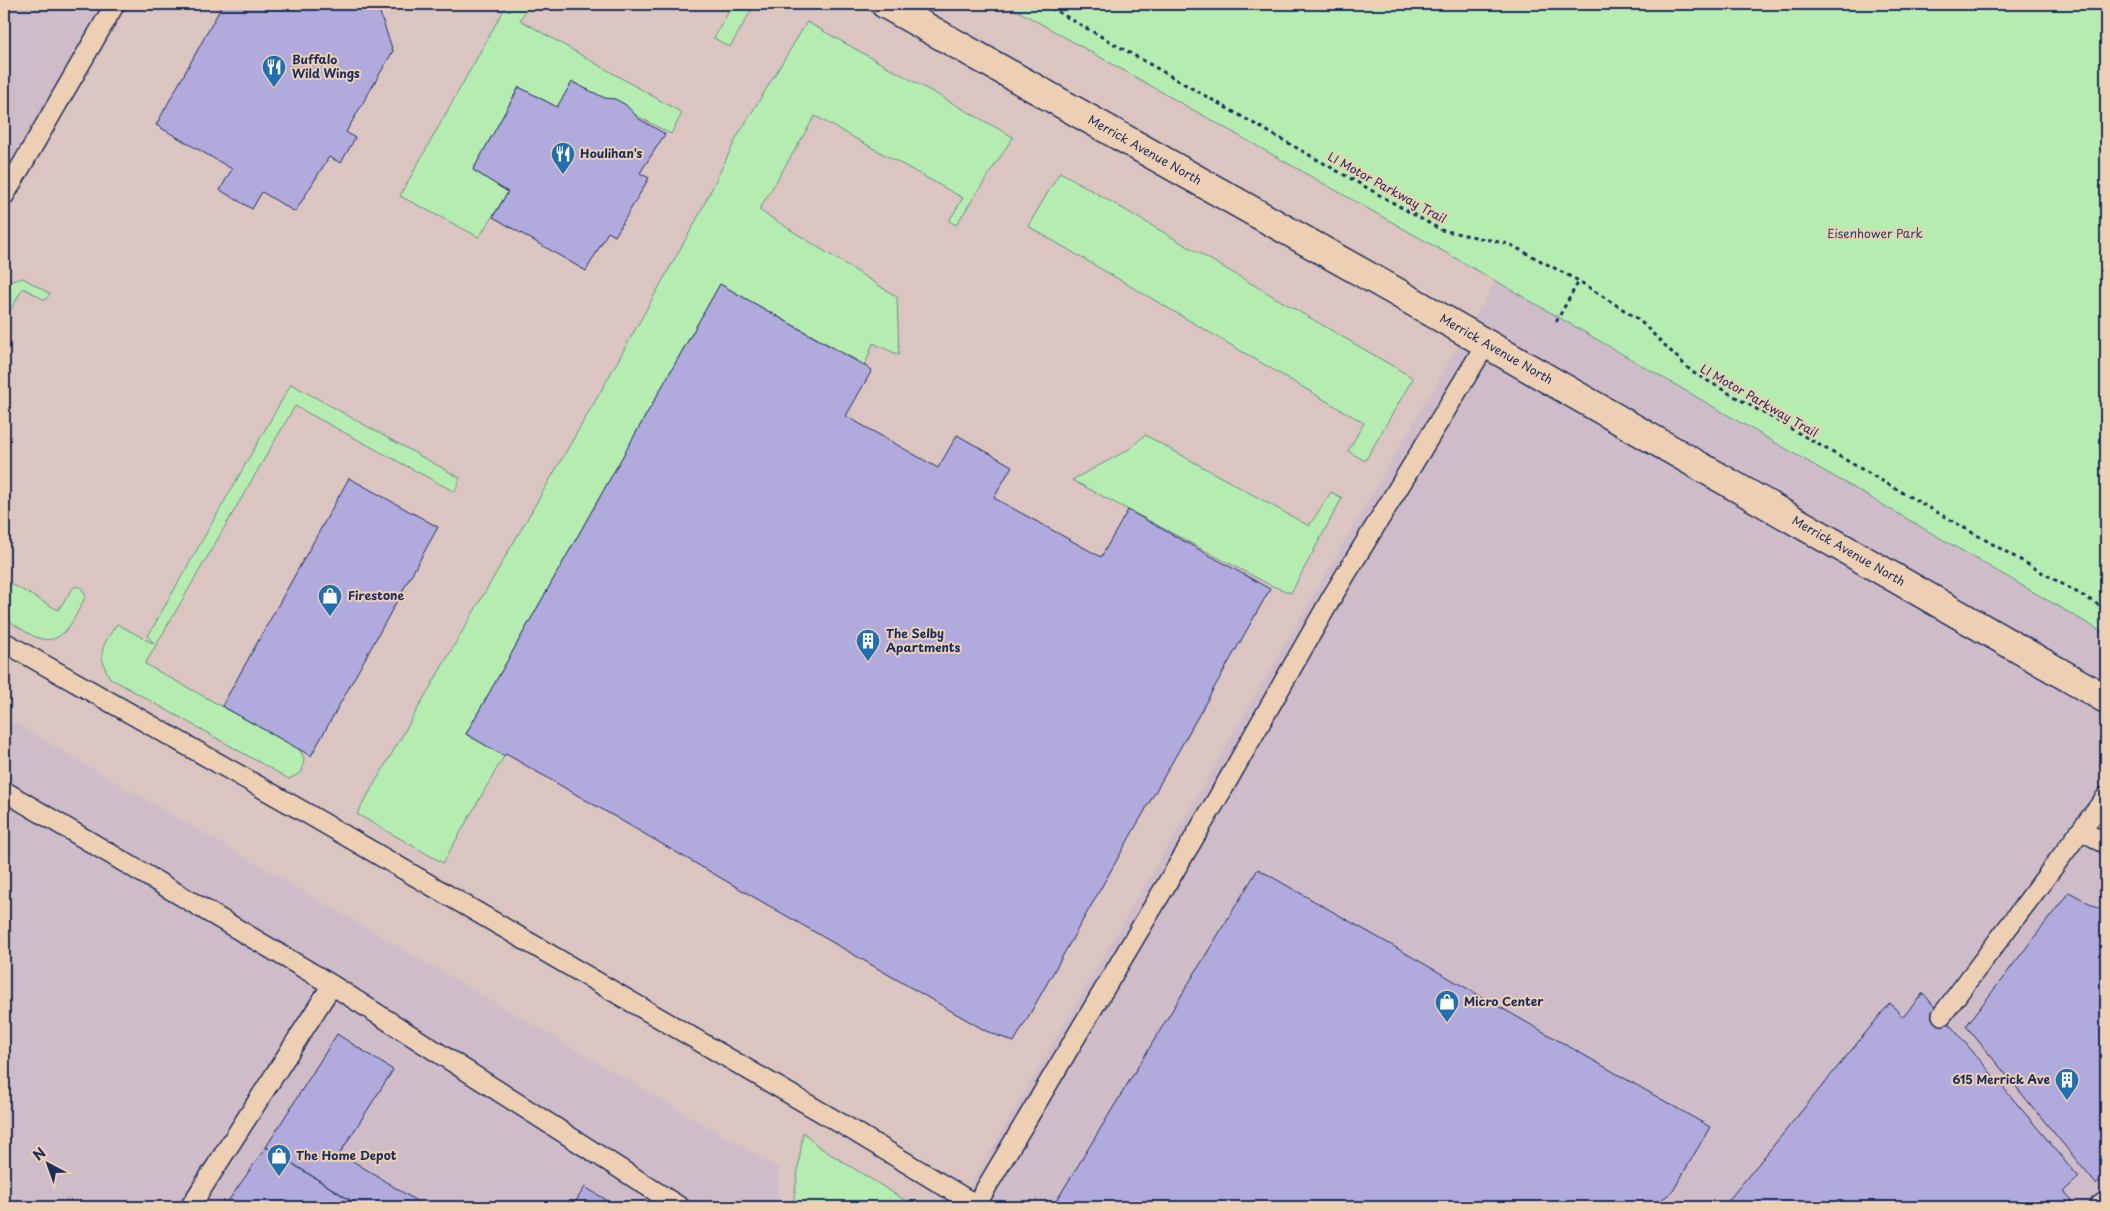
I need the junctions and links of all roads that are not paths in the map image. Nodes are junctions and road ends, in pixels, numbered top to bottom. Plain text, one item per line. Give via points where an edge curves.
1 (115, 4) edge
2 (885, 4) edge
3 (4, 196) edge
4 (1486, 344) junction
5 (4, 642) edge
6 (2106, 699) edge
7 (4, 791) edge
8 (2106, 796) edge
9 (2081, 830) junction
10 (2106, 844) edge
11 (332, 985) junction
12 (1942, 1016) dead end
13 (2106, 1201) edge
14 (190, 1207) edge
15 (680, 1207) edge
16 (2098, 1207) edge

1 - 3 lane
2 - 4 main road, Merrick Avenue North
4 - 5 lane via 1332,597 1211,809 976,1205 342,834
4 - 6 main road, Merrick Avenue North
7 - 11 lane
8 - 9 lane
9 - 10 lane
9 - 12 lane
11 - 14 lane
11 - 15 lane
13 - 16 lane

